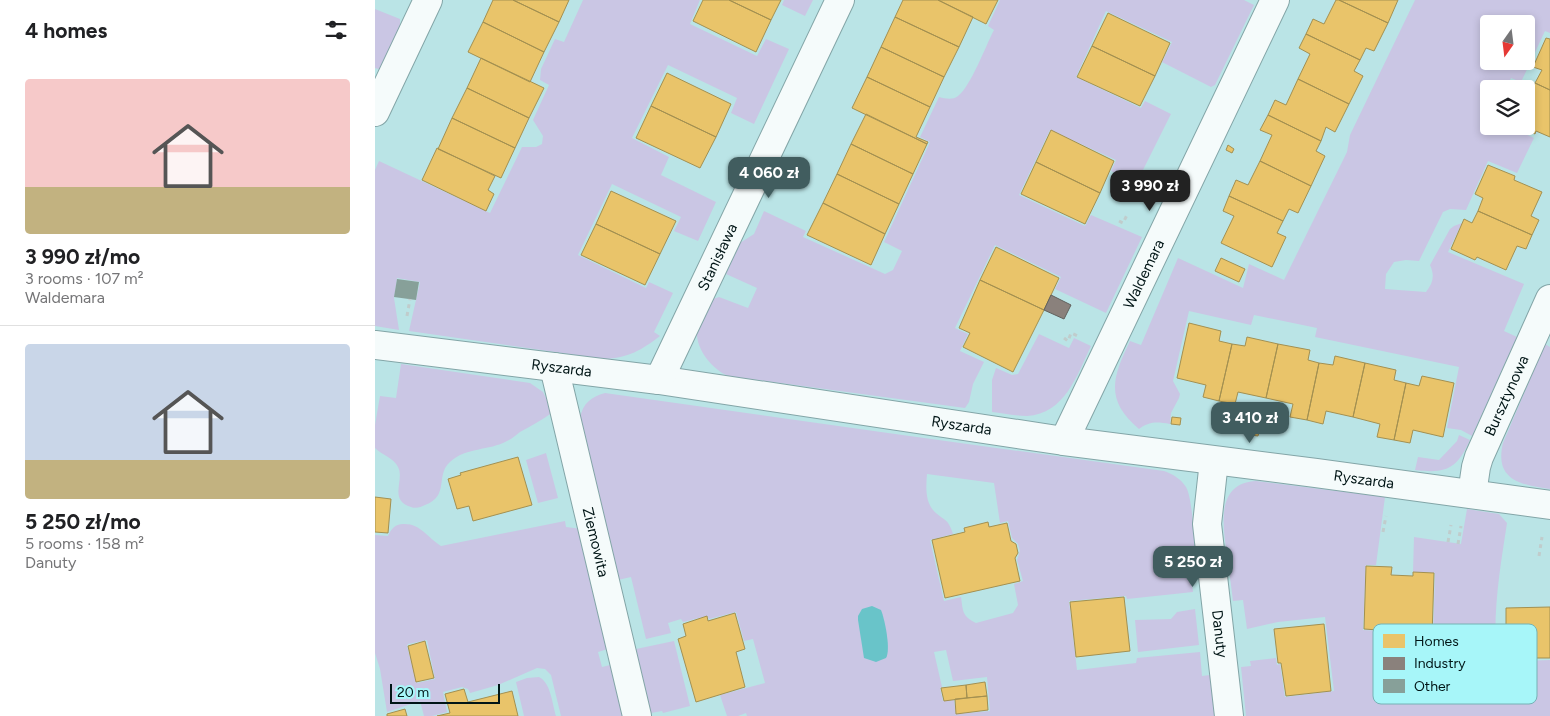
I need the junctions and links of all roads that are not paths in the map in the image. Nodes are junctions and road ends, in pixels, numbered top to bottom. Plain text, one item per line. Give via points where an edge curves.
1 (840, 0) edge
2 (1275, 0) edge
3 (421, 2) edge
4 (375, 112) edge
5 (1550, 299) edge
6 (375, 345) edge
7 (554, 367) junction
8 (659, 380) junction
9 (1065, 441) junction
10 (1214, 461) junction
11 (1472, 494) junction
12 (1550, 505) edge
13 (637, 716) edge
14 (1229, 716) edge

1 - 8 street, Stanisława
2 - 9 street, Waldemara
3 - 4 street
5 - 11 street, Bursztynowa via 1479,456
6 - 7 street, Ryszarda
7 - 8 street, Ryszarda
7 - 13 street, Ziemowita
8 - 9 street, Ryszarda
9 - 10 street, Ryszarda
10 - 11 street, Ryszarda
10 - 14 street, Danuty via 1207,524
11 - 12 street, Ryszarda

